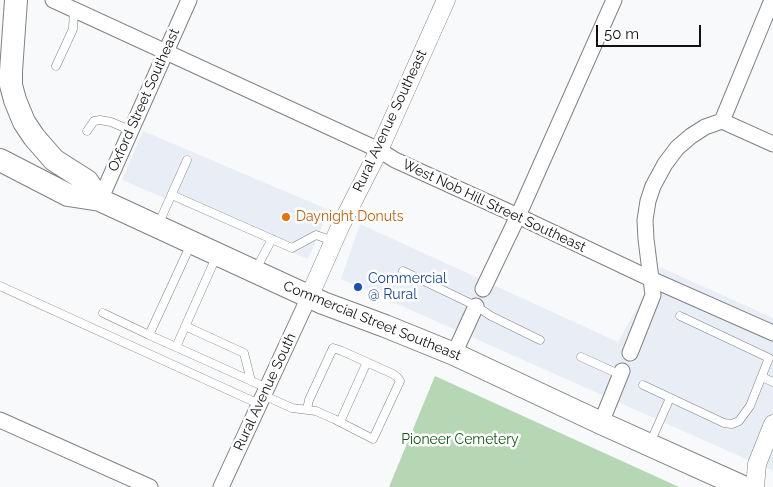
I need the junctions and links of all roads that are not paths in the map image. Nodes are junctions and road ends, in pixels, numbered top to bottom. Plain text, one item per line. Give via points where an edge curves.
1 (16, 0) edge
2 (53, 0) edge
3 (188, 0) edge
4 (446, 0) edge
5 (614, 0) edge
6 (772, 0) edge
7 (74, 9) junction
8 (166, 51) junction
9 (56, 66) dead end
10 (722, 121) junction
11 (130, 130) junction
12 (87, 131) dead end
13 (773, 144) edge
14 (379, 150) junction
15 (0, 160) edge
16 (187, 160) dead end
17 (172, 195) junction
18 (100, 200) junction
19 (518, 216) junction
20 (157, 227) junction
21 (272, 239) junction
22 (333, 241) junction
23 (192, 242) junction
24 (217, 254) junction
25 (403, 271) dead end
26 (255, 272) junction
27 (651, 279) junction
28 (0, 286) edge
29 (483, 290) dead end
30 (309, 297) junction
31 (476, 306) junction
32 (103, 314) dead end
33 (680, 316) dead end
34 (185, 326) junction
35 (773, 334) edge
36 (149, 335) junction
37 (540, 340) dead end
38 (176, 347) junction
39 (630, 353) dead end
40 (454, 354) junction
41 (581, 357) dead end
42 (367, 362) junction
43 (622, 373) joint
44 (762, 377) junction
45 (251, 381) junction
46 (773, 382) edge
47 (643, 385) dead end
48 (263, 396) junction
49 (670, 398) junction
50 (307, 410) junction
51 (0, 421) edge
52 (340, 422) junction
53 (601, 423) junction
54 (773, 424) edge
55 (650, 445) junction
56 (150, 487) edge
57 (221, 487) edge
58 (743, 487) edge
59 (755, 487) edge

1 - 18 main road via 11,85 24,122 54,160 87,181
2 - 7 street, West Nob Hill Street Southeast
3 - 8 street, Oxford Street Southeast
4 - 14 street, Rural Avenue Southeast
5 - 19 street
6 - 10 street
7 - 8 street, West Nob Hill Street Southeast
7 - 9 lane via 73,29
8 - 11 street, Oxford Street Southeast
8 - 14 street, West Nob Hill Street Southeast
10 - 13 street
10 - 27 street via 691,136 659,174 648,201 645,220
11 - 12 lane via 100,120 94,121
11 - 18 street, Oxford Street Southeast
14 - 19 street, West Nob Hill Street Southeast
14 - 22 street, Rural Avenue Southeast
15 - 18 main road, Commercial Street Southeast via 68,195
16 - 17 lane
17 - 20 lane
17 - 21 lane
18 - 20 main road, Commercial Street Southeast
19 - 27 street, West Nob Hill Street Southeast
19 - 29 street
20 - 23 main road, Commercial Street Southeast
21 - 22 lane via 292,248 316,235
21 - 26 lane
22 - 30 street, Rural Avenue Southeast
23 - 24 main road, Commercial Street Southeast
23 - 36 lane
24 - 26 main road, Commercial Street Southeast
24 - 34 lane
25 - 31 lane
26 - 30 main road, Commercial Street Southeast
27 - 35 street, West Nob Hill Street Southeast
27 - 39 street via 653,295
28 - 48 lane
30 - 40 main road, Commercial Street Southeast
30 - 48 street, Rural Avenue South
31 - 37 lane
31 - 40 street
32 - 36 lane
33 - 44 lane via 769,358
34 - 38 lane
34 - 45 lane via 244,353
36 - 38 lane
38 - 45 lane
40 - 53 main road, Commercial Street Southeast
41 - 43 lane
42 - 50 lane via 333,348
42 - 52 lane
42 - 52 lane via 393,374 400,381 373,439
43 - 53 street
44 - 46 lane
44 - 49 lane via 750,406 739,421 732,424
45 - 48 lane
47 - 49 lane
48 - 50 lane via 298,410
48 - 57 street, Rural Avenue South
49 - 55 lane
50 - 52 lane
51 - 56 street
53 - 55 main road, Commercial Street Southeast
54 - 59 street via 757,464
55 - 58 main road, Commercial Street Southeast

